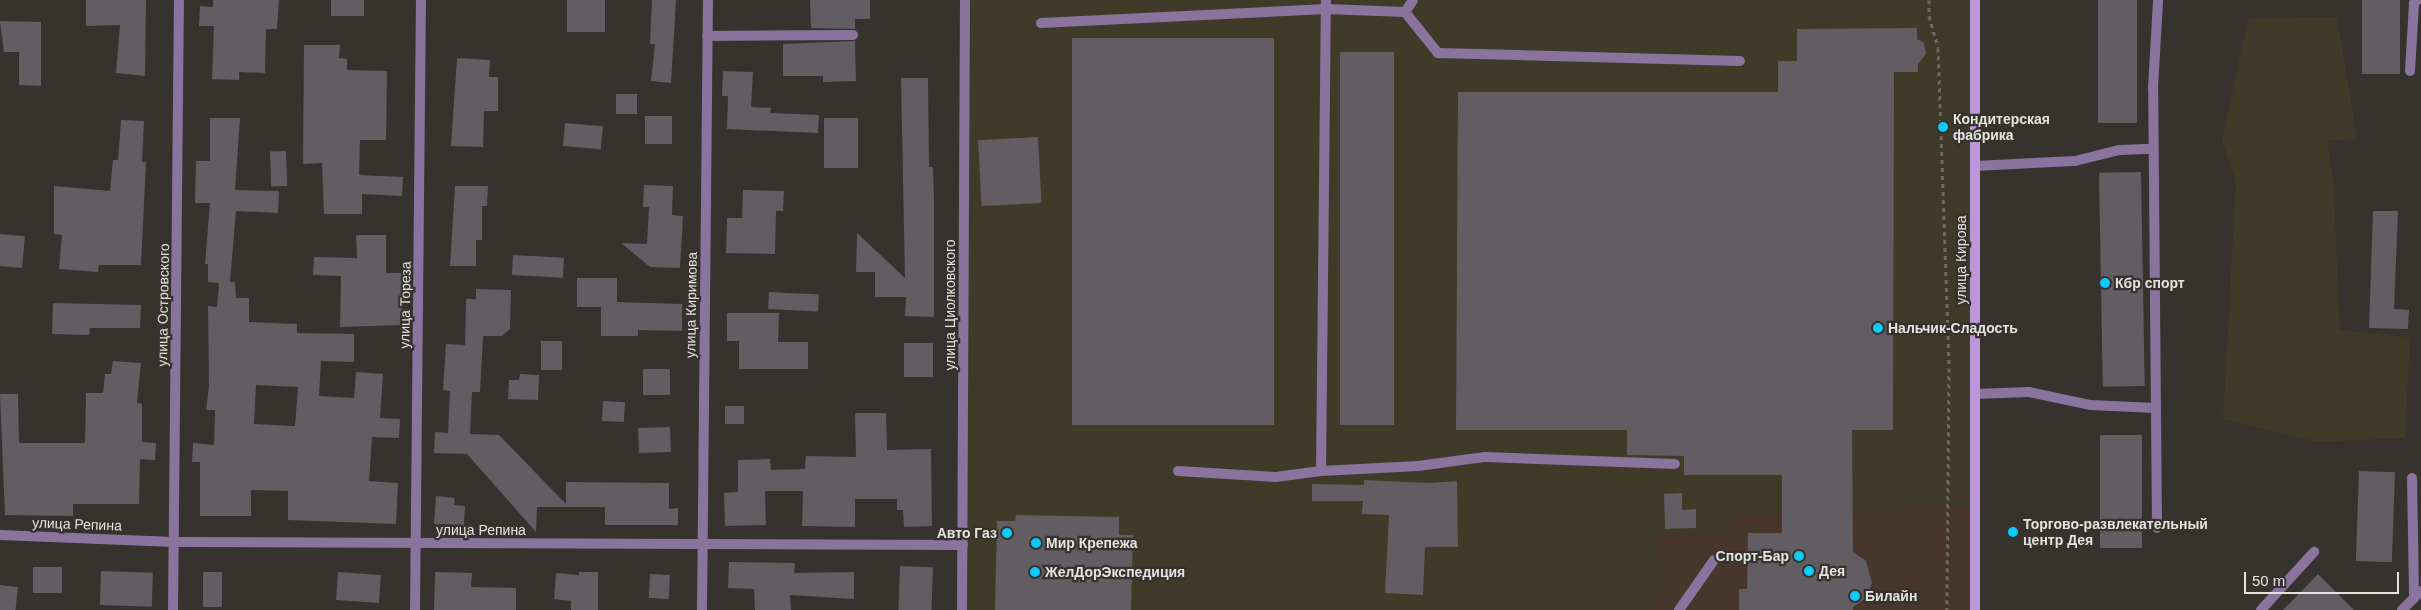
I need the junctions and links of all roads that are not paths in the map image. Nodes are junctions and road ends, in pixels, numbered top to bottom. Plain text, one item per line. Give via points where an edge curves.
1 (179, 0) edge
2 (422, 0) edge
3 (708, 0) edge
4 (965, 0) edge
5 (1413, 0) edge
6 (1975, 0) edge
7 (2158, 0) edge
8 (2417, 0) edge
9 (1326, 5) edge
10 (1405, 12) junction
11 (1041, 23) dead end
12 (853, 35) dead end
13 (707, 36) junction
14 (1740, 61) dead end
15 (2410, 71) dead end
16 (2153, 149) junction
17 (1975, 166) junction
18 (1976, 394) junction
19 (2156, 408) junction
20 (1674, 464) dead end
21 (1178, 471) dead end
22 (1321, 471) junction
23 (2412, 478) dead end
24 (2157, 528) dead end
25 (0, 535) edge
26 (174, 542) junction
27 (416, 544) junction
28 (702, 545) junction
29 (963, 545) junction
30 (2314, 552) dead end
31 (1714, 560) dead end
32 (2418, 595) edge
33 (173, 610) edge
34 (415, 610) edge
35 (702, 610) edge
36 (962, 610) edge
37 (1679, 610) edge
38 (1975, 610) edge
39 (2260, 610) edge
40 (2402, 610) edge

1 - 26 street, улица Островского
2 - 27 street, улица Тореза
3 - 13 street, улица Киримова
4 - 29 street, улица Циолковского
5 - 10 street
6 - 17 main road, улица Кирова
7 - 16 street
8 - 15 street
9 - 10 street
9 - 11 street
9 - 22 street
10 - 14 street via 1438,52
12 - 13 street
13 - 28 street, улица Киримова
16 - 17 street via 2119,150 2075,161
16 - 19 street
17 - 18 main road, улица Кирова
18 - 19 street via 2029,392 2090,406
18 - 38 main road, улица Кирова
19 - 24 street
20 - 22 street via 1485,456 1418,466
21 - 22 street via 1276,477
23 - 32 street
25 - 26 street, улица Репина
26 - 27 street, улица Репина
26 - 33 street, улица Островского
27 - 28 street, улица Репина
27 - 34 street, улица Тореза
28 - 29 street, улица Репина
28 - 35 street, улица Киримова
29 - 36 street, улица Циолковского
30 - 39 street
31 - 37 street
32 - 40 street

